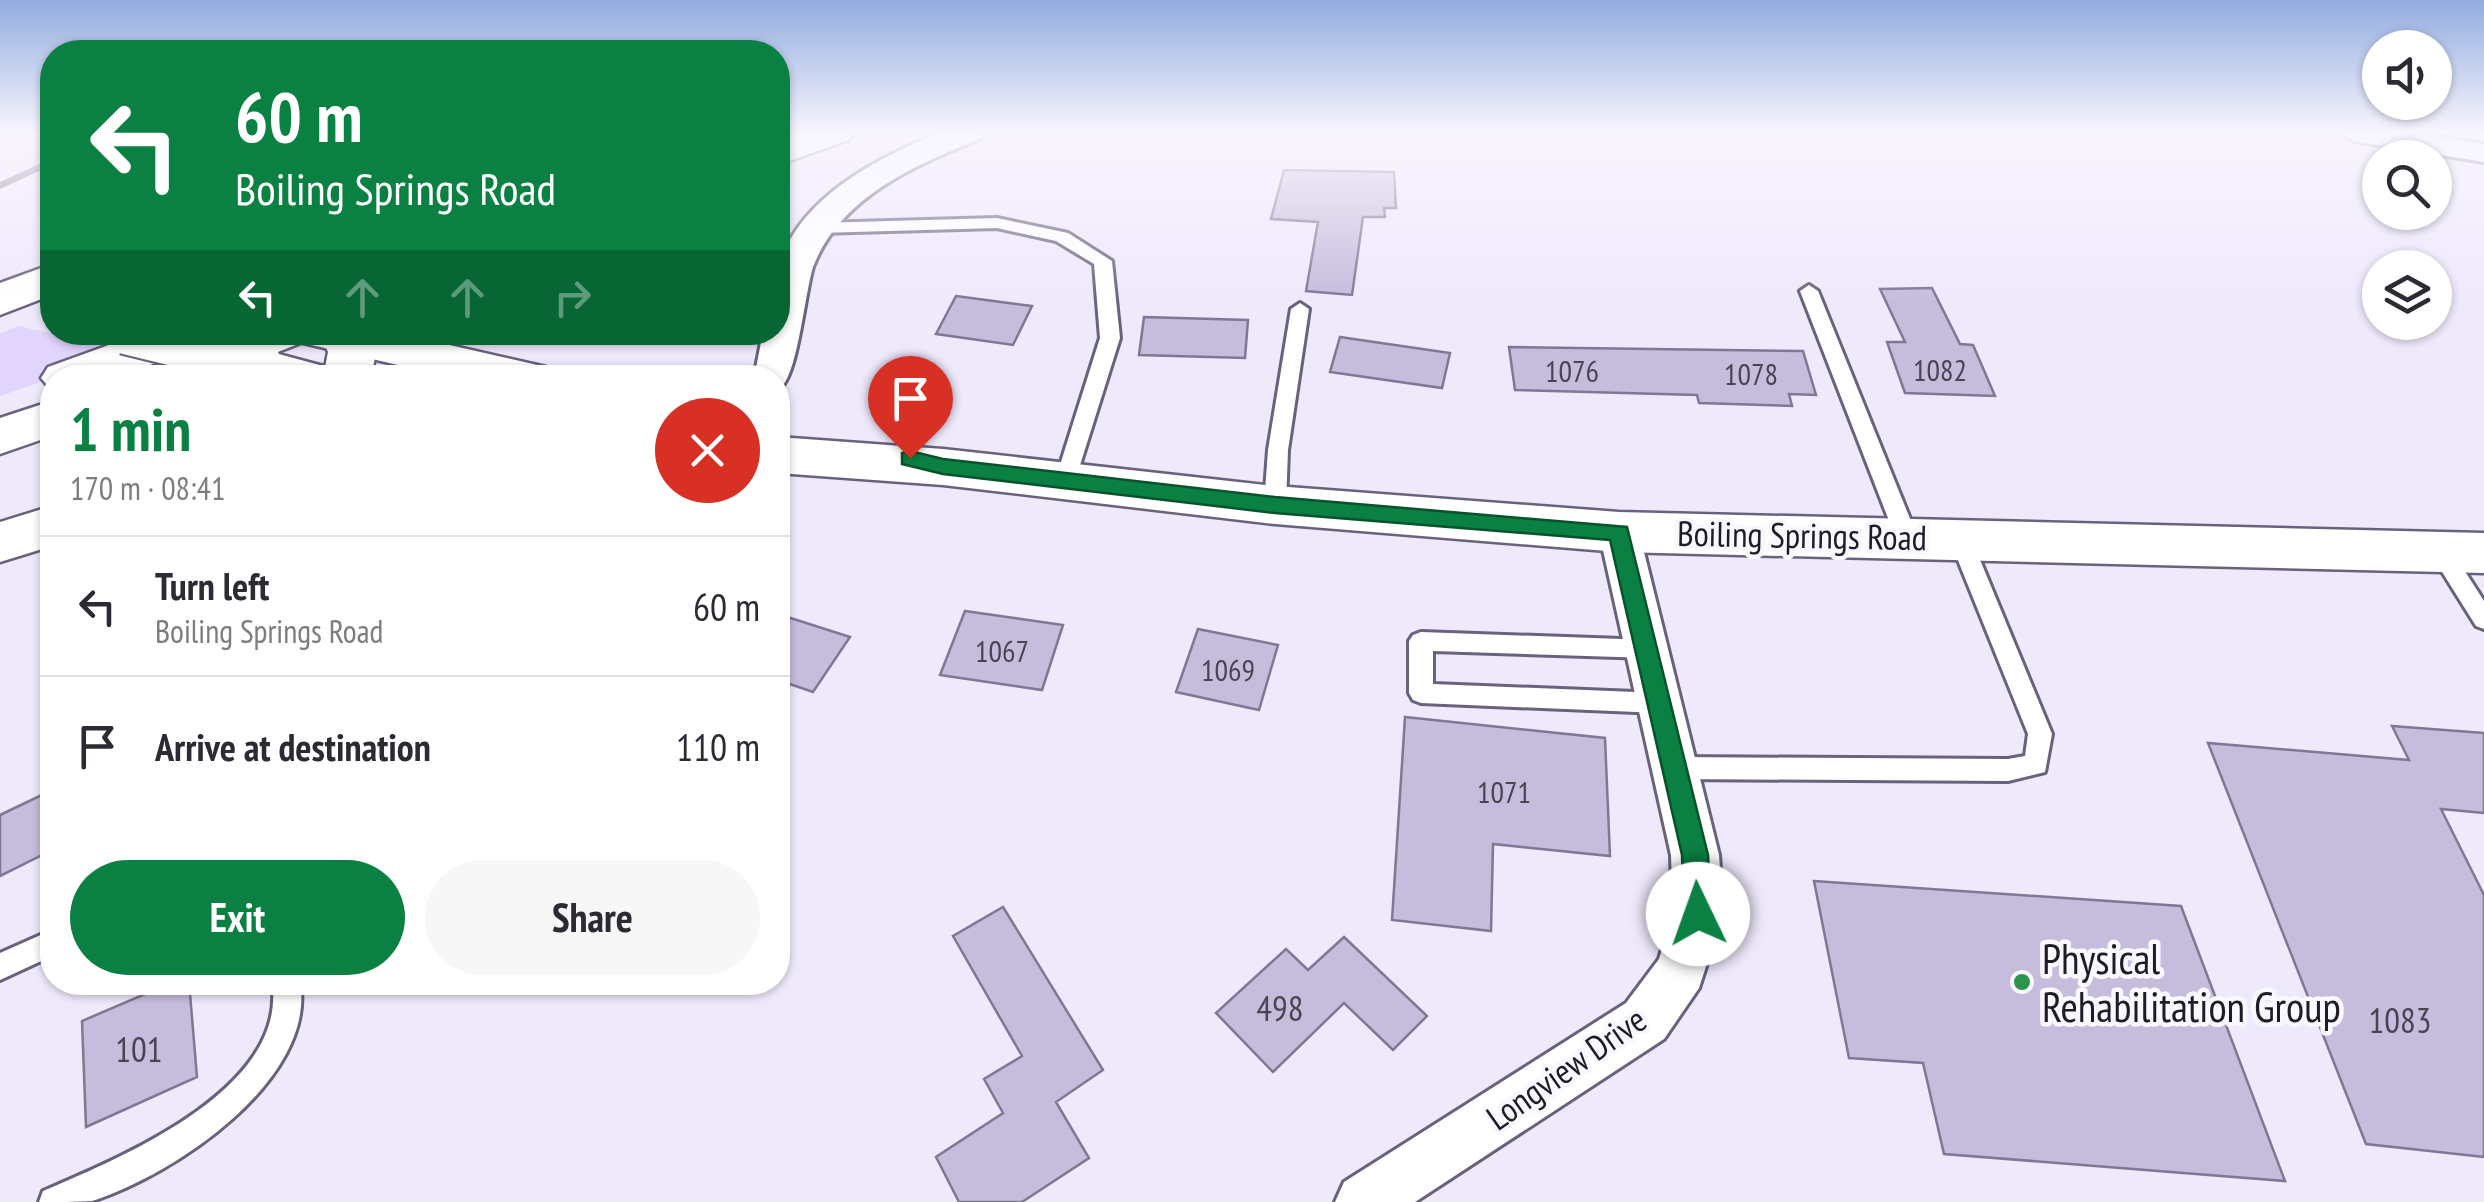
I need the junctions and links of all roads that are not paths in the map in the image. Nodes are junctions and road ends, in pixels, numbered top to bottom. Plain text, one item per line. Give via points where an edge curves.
1 (862, 188) edge
2 (818, 228) junction
3 (0, 263) edge
4 (40, 272) edge
5 (40, 281) edge
6 (1808, 291) dead end
7 (790, 297) edge
8 (0, 302) edge
9 (1300, 309) dead end
10 (40, 313) edge
11 (314, 347) edge
12 (183, 353) edge
13 (126, 365) edge
14 (439, 365) edge
15 (40, 386) edge
16 (0, 400) edge
17 (40, 422) edge
18 (790, 429) edge
19 (0, 436) edge
20 (790, 456) edge
21 (943, 466) junction
22 (1065, 481) junction
23 (1275, 505) junction
24 (40, 530) edge
25 (1619, 532) junction
26 (1906, 536) junction
27 (1960, 538) junction
28 (0, 542) edge
29 (2462, 552) edge
30 (2484, 620) edge
31 (1649, 648) junction
32 (1660, 703) junction
33 (1674, 768) junction
34 (40, 949) edge
35 (0, 967) edge
36 (285, 995) edge
37 (54, 1202) edge
38 (1364, 1202) edge

1 - 2 street
2 - 7 street via 797,265
2 - 22 lane via 998,222 1062,237 1103,261 1110,338
3 - 4 main road
5 - 8 main road
6 - 26 lane
8 - 10 main road
9 - 23 lane
11 - 12 main road, bridge
11 - 14 main road
12 - 13 main road
15 - 16 main road
17 - 19 main road
18 - 21 main road, Boiling Springs Road
20 - 21 main road, Boiling Springs Road
21 - 22 main road, Boiling Springs Road
22 - 23 main road, Boiling Springs Road
23 - 25 main road, Boiling Springs Road
24 - 28 main road
25 - 26 main road, Boiling Springs Road
25 - 31 street, Longview Drive
26 - 27 main road, Boiling Springs Road
27 - 29 main road, Boiling Springs Road
27 - 33 lane via 2040,734 2036,765
29 - 30 lane
31 - 32 street, Longview Drive
31 - 32 lane via 1420,642 1421,694
32 - 33 street, Longview Drive
33 - 38 street, Longview Drive via 1695,855 1698,914 1681,971 1645,1021
34 - 35 lane
36 - 37 lane via 279,1043 245,1090 140,1165

